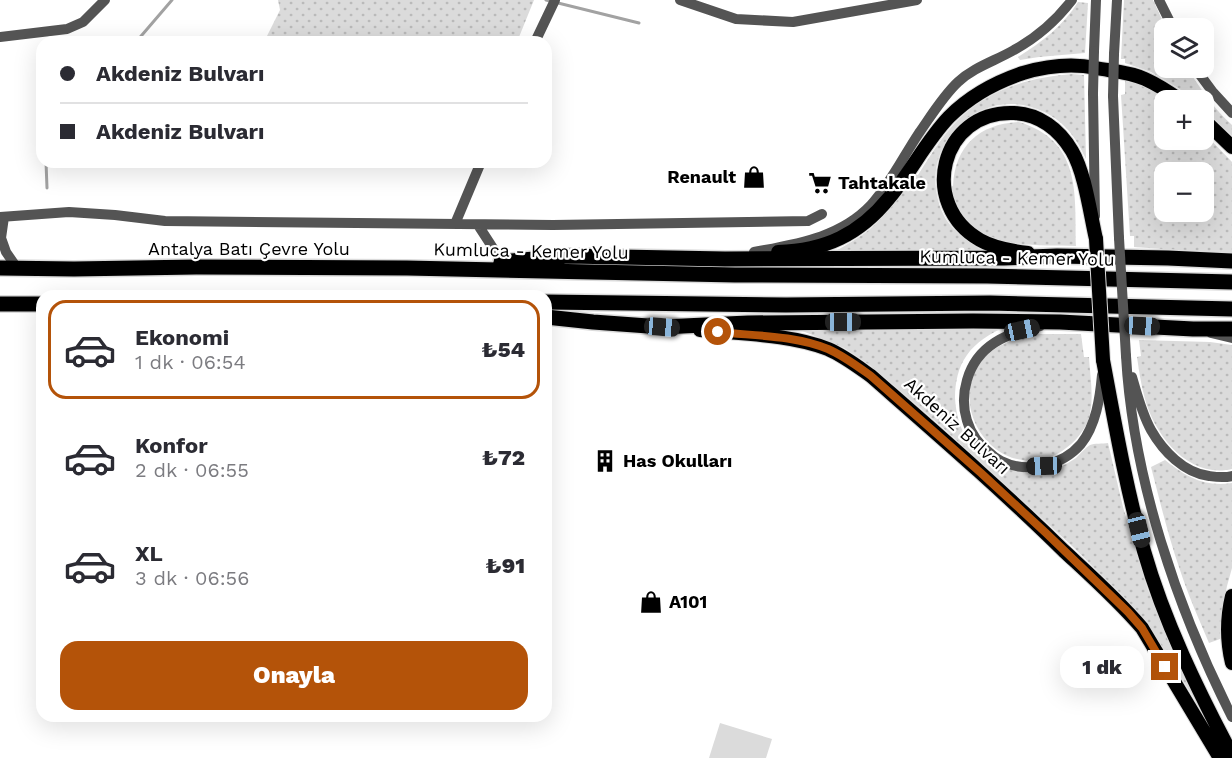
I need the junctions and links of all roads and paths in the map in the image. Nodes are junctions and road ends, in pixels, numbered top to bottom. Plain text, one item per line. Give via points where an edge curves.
1 (105, 0) edge
2 (555, 0) edge
3 (680, 0) edge
4 (917, 0) edge
5 (1072, 0) edge
6 (1096, 0) edge
7 (1117, 0) edge
8 (1159, 0) edge
9 (1168, 18) edge
10 (538, 36) edge
11 (0, 37) edge
12 (1202, 78) edge
13 (1163, 90) edge
14 (1232, 113) edge
15 (1214, 130) edge
16 (1232, 147) edge
17 (478, 168) edge
18 (822, 214) dead end
19 (1, 218) edge
20 (454, 224) junction
21 (478, 225) junction
22 (1096, 239) junction
23 (754, 252) junction
24 (568, 256) junction
25 (1057, 256) junction
26 (1232, 261) edge
27 (502, 262) junction
28 (0, 268) edge
29 (17, 268) junction
30 (423, 269) junction
31 (1232, 282) edge
32 (552, 302) edge
33 (0, 304) edge
34 (36, 304) edge
35 (1232, 309) edge
36 (552, 318) edge
37 (1060, 322) junction
38 (662, 327) junction
39 (1193, 329) junction
40 (1232, 329) edge
41 (1232, 338) edge
42 (1126, 356) junction
43 (1103, 360) junction
44 (1232, 476) edge
45 (1232, 596) edge
46 (1232, 663) edge
47 (1232, 717) edge
48 (1232, 755) edge
49 (1220, 758) edge

1 - 11 street via 83,22 67,29
2 - 10 street
3 - 4 street via 736,19 793,22
5 - 23 street via 1038,36 984,64 954,87 881,193 849,224 814,239
6 - 22 street, bridge
7 - 42 street, bridge via 1113,96
8 - 9 street
12 - 14 street
13 - 23 main road via 1144,79 1085,65 1043,68 1014,76 993,85 950,116 890,197 871,219 851,233 808,250
15 - 16 main road
17 - 20 street
18 - 21 street via 808,221
19 - 20 street via 69,212 165,221
19 - 29 street via 1,238
20 - 21 street
21 - 27 street
22 - 25 main road via 1082,176 1061,134 1023,113 1002,112 982,118 964,130 951,148 944,169 944,191 952,213 966,230 993,246
22 - 43 main road, bridge
23 - 24 main road
24 - 25 highway, Kumluca - Kemer Yolu via 725,260
24 - 27 highway, Kumluca - Kemer Yolu
25 - 26 highway, Kumluca - Kemer Yolu
27 - 30 highway, Kumluca - Kemer Yolu
28 - 29 highway
29 - 30 highway, Antalya Batı Çevre Yolu
30 - 31 highway, Kumluca - Kemer Yolu
32 - 35 highway via 990,303
33 - 34 highway
36 - 38 highway
37 - 38 highway
37 - 39 highway
37 - 43 street via 1002,338 983,350 970,368 963,391 964,411 971,432 983,448 1001,461 1023,467 1044,466 1065,458 1081,443 1092,424 1101,392
38 - 49 main road, Akdeniz Bulvarı via 799,341 827,349 871,376 1128,612 1142,628
39 - 40 highway
39 - 41 street
42 - 44 street via 1139,402 1163,447 1180,465 1202,475
42 - 47 street via 1140,456 1164,553 1212,679
43 - 48 main road via 1120,453 1156,587 1180,648
45 - 46 main road

